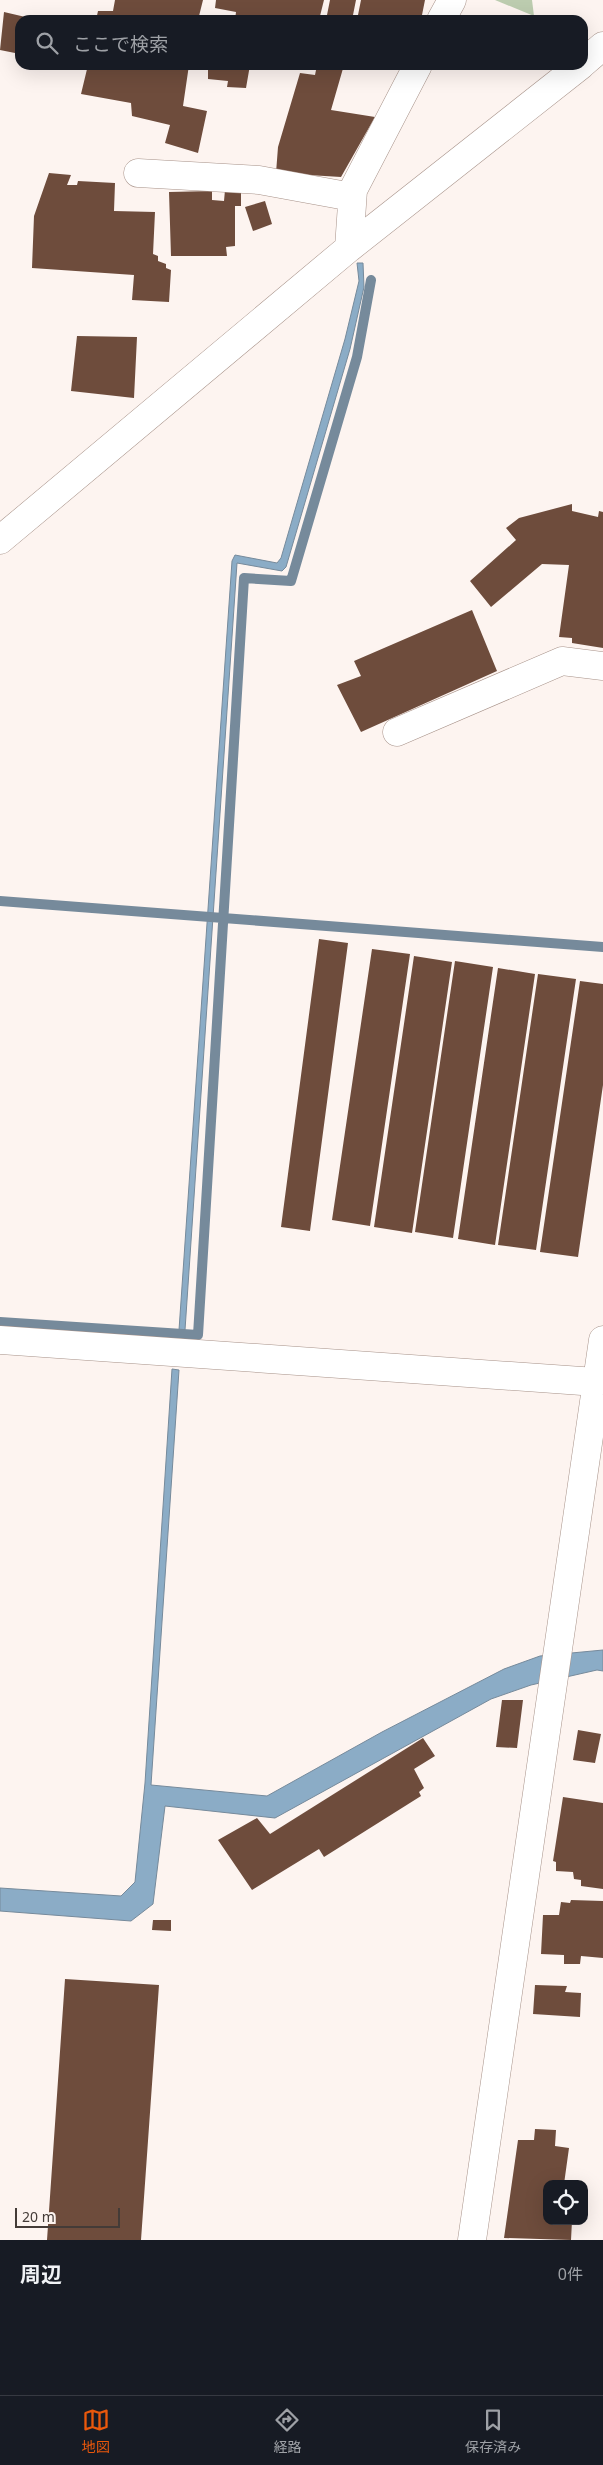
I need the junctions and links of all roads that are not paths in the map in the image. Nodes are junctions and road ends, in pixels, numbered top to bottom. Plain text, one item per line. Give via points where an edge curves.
1 (452, 0) edge
2 (444, 15) edge
3 (603, 46) edge
4 (588, 59) edge
5 (415, 70) edge
6 (574, 70) edge
7 (138, 173) dead end
8 (352, 198) junction
9 (349, 248) junction
10 (0, 540) edge
11 (603, 666) edge
12 (397, 732) dead end
13 (0, 1340) edge
14 (603, 1340) edge
15 (596, 1382) junction
16 (472, 2240) edge

1 - 2 street
3 - 4 street
5 - 8 street via 353,190
6 - 9 street
7 - 8 street via 259,180
8 - 9 street
9 - 10 street
11 - 12 street via 562,661
13 - 15 street
14 - 15 street
15 - 16 street

